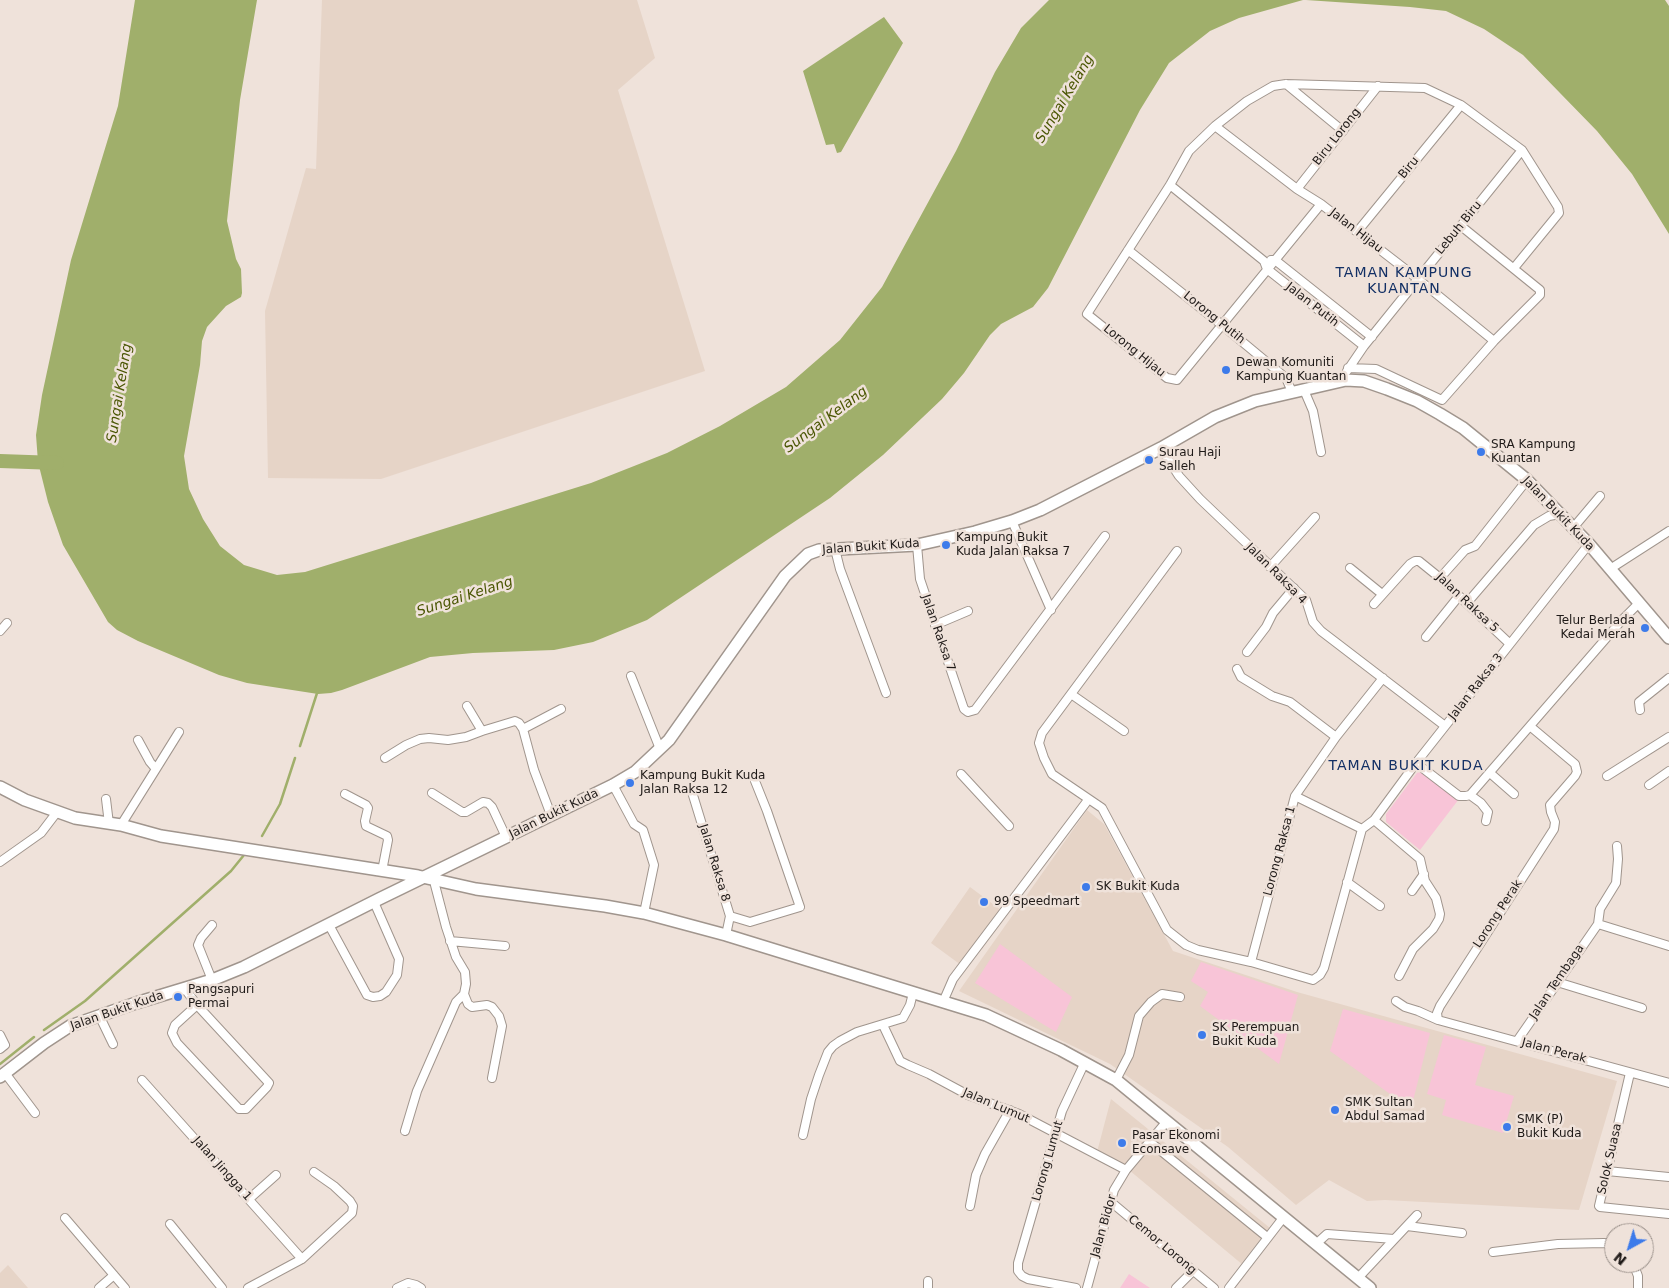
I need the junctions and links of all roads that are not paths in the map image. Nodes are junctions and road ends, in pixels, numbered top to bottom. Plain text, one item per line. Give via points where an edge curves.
1 (1286, 84) junction
2 (1378, 86) junction
3 (1460, 105) junction
4 (1215, 126) junction
5 (1343, 131) junction
6 (1522, 150) junction
7 (1170, 185) junction
8 (1297, 189) junction
9 (1321, 204) junction
10 (1460, 226) junction
11 (1357, 232) junction
12 (1128, 250) junction
13 (1275, 260) junction
14 (1264, 261) junction
15 (1514, 268) junction
16 (1267, 269) junction
17 (1418, 279) junction
18 (1222, 324) junction
19 (1372, 337) junction
20 (1494, 341) junction
21 (1364, 346) junction
22 (1348, 368) junction
23 (1346, 380) junction
24 (1304, 390) junction
25 (1292, 392) junction
26 (1161, 448) junction
27 (1321, 452) dead end
28 (1527, 480) junction
29 (1600, 496) dead end
30 (1560, 514) junction
31 (1315, 517) dead end
32 (1012, 521) junction
33 (1573, 528) junction
34 (1669, 531) edge
35 (1105, 536) dead end
36 (1589, 544) junction
37 (917, 545) junction
38 (834, 549) junction
39 (1177, 551) dead end
40 (1270, 566) junction
41 (1350, 568) dead end
42 (1610, 569) junction
43 (1440, 578) junction
44 (1294, 588) junction
45 (1382, 594) junction
46 (1459, 596) junction
47 (1467, 603) junction
48 (1639, 603) junction
49 (1374, 604) dead end
50 (1051, 610) junction
51 (968, 612) dead end
52 (7, 623) dead end
53 (935, 625) junction
54 (0, 631) edge
55 (1426, 637) dead end
56 (1669, 638) edge
57 (1510, 644) junction
58 (1247, 652) dead end
59 (1237, 670) dead end
60 (631, 676) dead end
61 (1383, 678) junction
62 (1669, 678) edge
63 (886, 693) dead end
64 (1071, 694) junction
65 (466, 706) dead end
66 (561, 709) dead end
67 (1640, 710) dead end
68 (1445, 726) junction
69 (1531, 727) junction
70 (523, 729) junction
71 (482, 730) junction
72 (179, 732) dead end
73 (1124, 732) dead end
74 (1336, 737) junction
75 (1669, 737) edge
76 (138, 740) dead end
77 (660, 748) junction
78 (385, 758) dead end
79 (1416, 763) junction
80 (156, 769) junction
81 (1669, 771) edge
82 (1490, 773) junction
83 (961, 774) dead end
84 (1607, 776) dead end
85 (755, 782) dead end
86 (613, 785) junction
87 (1649, 785) dead end
88 (0, 786) edge
89 (692, 792) dead end
90 (432, 793) dead end
91 (345, 794) dead end
92 (1470, 794) junction
93 (1514, 794) dead end
94 (1295, 796) junction
95 (106, 799) dead end
96 (1088, 800) junction
97 (57, 812) junction
98 (551, 815) junction
99 (1374, 820) junction
100 (1486, 821) dead end
101 (109, 824) junction
102 (121, 826) junction
103 (1008, 826) dead end
104 (1362, 829) junction
105 (506, 837) junction
106 (1617, 846) dead end
107 (0, 862) edge
108 (449, 866) junction
109 (383, 872) junction
110 (1424, 874) junction
111 (421, 880) junction
112 (1347, 882) junction
113 (459, 885) junction
114 (435, 886) junction
115 (472, 888) junction
116 (1412, 891) dead end
117 (388, 895) junction
118 (374, 902) junction
119 (1380, 906) dead end
120 (644, 913) junction
121 (730, 916) junction
122 (1598, 924) junction
123 (329, 925) junction
124 (212, 926) dead end
125 (726, 935) junction
126 (450, 941) junction
127 (505, 946) dead end
128 (1669, 946) edge
129 (1251, 962) junction
130 (1399, 976) dead end
131 (212, 980) junction
132 (1557, 982) junction
133 (185, 989) junction
134 (913, 993) junction
135 (464, 994) junction
136 (1180, 997) dead end
137 (1396, 1001) dead end
138 (943, 1002) junction
139 (197, 1005) junction
140 (1642, 1008) dead end
141 (100, 1015) junction
142 (1438, 1020) junction
143 (883, 1025) junction
144 (0, 1035) edge
145 (1517, 1041) junction
146 (113, 1044) dead end
147 (2, 1048) edge
148 (1085, 1062) junction
149 (1630, 1073) junction
150 (2, 1075) edge
151 (492, 1078) dead end
152 (142, 1080) dead end
153 (1116, 1080) junction
154 (1669, 1083) edge
155 (1010, 1110) junction
156 (35, 1113) dead end
157 (1167, 1121) junction
158 (405, 1130) dead end
159 (1056, 1134) junction
160 (803, 1135) dead end
161 (1150, 1142) junction
162 (1126, 1170) junction
163 (1607, 1171) junction
164 (314, 1172) dead end
165 (276, 1175) dead end
166 (1669, 1177) edge
167 (249, 1199) junction
168 (1111, 1202) junction
169 (970, 1206) dead end
170 (1669, 1214) edge
171 (1417, 1215) dead end
172 (66, 1218) dead end
173 (1283, 1218) junction
174 (170, 1224) dead end
175 (1407, 1226) junction
176 (1462, 1233) dead end
177 (1267, 1237) junction
178 (1394, 1239) junction
179 (1604, 1243) edge
180 (1316, 1244) junction
181 (1493, 1252) dead end
182 (302, 1258) junction
183 (1193, 1271) junction
184 (1637, 1273) edge
185 (114, 1275) junction
186 (1358, 1278) junction
187 (100, 1288) edge
188 (125, 1288) edge
189 (222, 1288) edge
190 (248, 1288) edge
191 (397, 1288) edge
192 (421, 1288) edge
193 (1076, 1288) edge
194 (1087, 1288) edge
195 (1176, 1288) edge
196 (1214, 1288) edge
197 (1228, 1288) edge
198 (1370, 1288) edge
199 (1638, 1288) edge

1 - 2 street
1 - 4 street via 1273,86
1 - 5 street
2 - 3 street via 1425,88
2 - 5 street, Biru Lorong
3 - 6 street
3 - 11 street, Biru
4 - 7 street via 1189,151
4 - 8 street, Jalan Hijau
5 - 8 street, Biru Lorong
6 - 10 street, Lebuh Biru
6 - 15 street via 1559,213
7 - 12 street
7 - 14 street
8 - 9 street, Jalan Hijau
9 - 11 street, Jalan Hijau
9 - 13 street
10 - 15 street
10 - 17 street, Lebuh Biru
11 - 17 street, Jalan Hijau
12 - 18 street, Lorong Putih
12 - 18 street, Lorong Hijau via 1087,314 1167,378 1176,380 1181,376
13 - 14 street
13 - 16 street
13 - 19 street, Jalan Putih
14 - 16 street
15 - 20 street via 1540,290 1540,295
16 - 18 street
16 - 21 street, Jalan Putih
17 - 19 street, Lebuh Biru
17 - 20 street, Jalan Hijau
18 - 25 street, Lorong Putih via 1286,378
19 - 21 street, Lebuh Biru
20 - 22 street via 1442,400 1376,369
21 - 22 street, Lebuh Biru
22 - 23 street, Lebuh Biru
23 - 24 street, Jalan Bukit Kuda
23 - 28 street, Jalan Bukit Kuda via 1364,382 1416,401 1463,428
24 - 25 street, Jalan Bukit Kuda
24 - 27 street via 1313,411
25 - 26 street, Jalan Bukit Kuda via 1255,401 1215,417
26 - 32 street, Jalan Bukit Kuda
26 - 40 street, Jalan Raksa 4 via 1200,500
28 - 30 street, Jalan Bukit Kuda
28 - 43 street via 1475,546 1464,550
29 - 33 street
30 - 33 street, Jalan Bukit Kuda
30 - 47 street via 1534,525
31 - 40 street
32 - 37 street, Jalan Bukit Kuda
32 - 50 street
33 - 36 street, Jalan Bukit Kuda
34 - 42 street
35 - 50 street
36 - 42 street, Jalan Bukit Kuda
36 - 57 street, Jalan Raksa 3
37 - 38 street, Jalan Bukit Kuda
37 - 53 street, Jalan Raksa 7 via 920,579
38 - 63 street
38 - 77 street, Jalan Bukit Kuda via 808,554 784,576 669,740
39 - 64 street
40 - 44 street, Jalan Raksa 4
41 - 45 street
42 - 48 street, Jalan Bukit Kuda
43 - 45 street, Jalan Raksa 5 via 1423,563 1415,561
43 - 46 street, Jalan Raksa 5
44 - 58 street
44 - 61 street, Jalan Raksa 4 via 1306,600 1313,622 1321,631
45 - 49 street
46 - 47 street, Jalan Raksa 5
46 - 55 street
47 - 57 street, Jalan Raksa 5
48 - 56 street, Jalan Bukit Kuda
48 - 69 street
50 - 53 street, Jalan Raksa 7 via 975,710 968,712
51 - 53 street
52 - 54 street
57 - 68 street, Jalan Raksa 3
59 - 74 street via 1242,677 1272,696 1290,702
60 - 77 street
61 - 68 street, Jalan Raksa 4
61 - 74 street, Lorong Raksa 1
62 - 67 street via 1639,702
64 - 73 street
64 - 96 street via 1042,733 1039,743 1052,774
65 - 71 street
66 - 70 street
68 - 79 street, Jalan Raksa 3
69 - 82 street
69 - 142 street, Lorong Perak via 1577,768 1575,776 1548,810 1556,822 1554,829 1440,1006
70 - 71 street via 515,721
70 - 98 street
71 - 78 street via 448,740 420,739
72 - 80 street
74 - 94 street, Lorong Raksa 1
75 - 84 street
76 - 80 street
77 - 86 street, Jalan Bukit Kuda via 635,772
79 - 92 street via 1460,796
79 - 99 street, Jalan Raksa 3
80 - 102 street
81 - 87 street
82 - 92 street
82 - 93 street
83 - 103 street
85 - 121 street via 800,907 750,922
86 - 98 street, Jalan Bukit Kuda
86 - 120 street via 634,824 643,830 654,865
88 - 97 street
89 - 121 street, Jalan Raksa 8
90 - 105 street via 462,812 483,802 488,803
91 - 109 street via 366,805 366,826 388,840
92 - 100 street via 1488,812
94 - 104 street
94 - 129 street, Lorong Raksa 1
95 - 101 street
96 - 129 street via 1102,808 1168,930 1198,950
96 - 138 street via 953,979
97 - 101 street
97 - 107 street via 41,833
98 - 105 street, Jalan Bukit Kuda
99 - 104 street, Jalan Raksa 3
99 - 110 street via 1416,854
101 - 102 street
102 - 109 street via 161,836
104 - 112 street
105 - 108 street, Jalan Bukit Kuda
106 - 122 street, Jalan Tembaga via 1616,883 1600,909
108 - 111 street, Jalan Bukit Kuda
108 - 113 street via 446,876
109 - 111 street
109 - 117 street via 397,882
110 - 116 street
110 - 130 street via 1425,882 1436,898 1439,919 1413,949
111 - 113 street
111 - 114 street
111 - 117 street, Jalan Bukit Kuda
112 - 119 street
112 - 129 street via 1324,968 1316,978 1309,980
113 - 115 street
114 - 115 street
114 - 126 street
115 - 120 street
117 - 118 street, Jalan Bukit Kuda
118 - 123 street, Jalan Bukit Kuda
118 - 123 street via 398,959 397,975 380,996 367,995
120 - 125 street
121 - 125 street, Jalan Raksa 8
122 - 128 street
122 - 132 street, Jalan Tembaga
123 - 131 street, Jalan Bukit Kuda
124 - 131 street via 198,945
125 - 134 street
126 - 127 street
126 - 135 street via 466,972
131 - 133 street, Jalan Bukit Kuda
132 - 140 street
132 - 145 street, Jalan Tembaga
133 - 139 street
133 - 141 street, Jalan Bukit Kuda
134 - 138 street
134 - 143 street via 903,1018
135 - 151 street via 468,1004 487,1005 499,1016 502,1026
135 - 158 street via 456,1002 417,1091
136 - 153 street via 1162,994 1150,1002 1139,1016 1129,1055
137 - 142 street, Jalan Perak
138 - 148 street via 986,1016
139 - 139 street via 269,1083 246,1109 239,1109 177,1043 172,1032 175,1025
141 - 146 street
141 - 150 street, Jalan Bukit Kuda via 70,1026
142 - 145 street, Jalan Perak
143 - 155 street, Jalan Lumut via 900,1061 968,1095
143 - 160 street via 857,1032 828,1052 811,1098
144 - 147 street via 5,1043
145 - 149 street, Jalan Perak
148 - 153 street
148 - 159 street, Lorong Lumut via 1062,1111
149 - 154 street, Jalan Perak
149 - 163 street, Solok Suasa
150 - 156 street
152 - 167 street, Jalan Jingga 1
153 - 157 street
155 - 159 street, Jalan Lumut
155 - 169 street via 976,1175
157 - 161 street, Jalan Bidor
157 - 173 street
159 - 162 street, Jalan Lumut
159 - 193 street, Lorong Lumut via 1018,1271 1028,1279
161 - 162 street, Jalan Bidor
161 - 177 street
162 - 168 street, Jalan Bidor
163 - 166 street
163 - 170 street, Solok Suasa via 1600,1207
164 - 182 street via 334,1186 353,1206 352,1213
165 - 167 street
167 - 182 street, Jalan Jingga 1
168 - 183 street, Cemor Lorong
168 - 194 street, Jalan Bidor
171 - 175 street
172 - 185 street
173 - 177 street
173 - 180 street
174 - 189 street
175 - 176 street
175 - 178 street
177 - 197 street
178 - 180 street via 1327,1234
178 - 186 street
179 - 181 street via 1558,1244
180 - 186 street
182 - 190 street
183 - 195 street
183 - 196 street, Cemor Lorong
184 - 199 street
185 - 187 street
185 - 188 street
186 - 198 street
191 - 192 street via 408,1283

